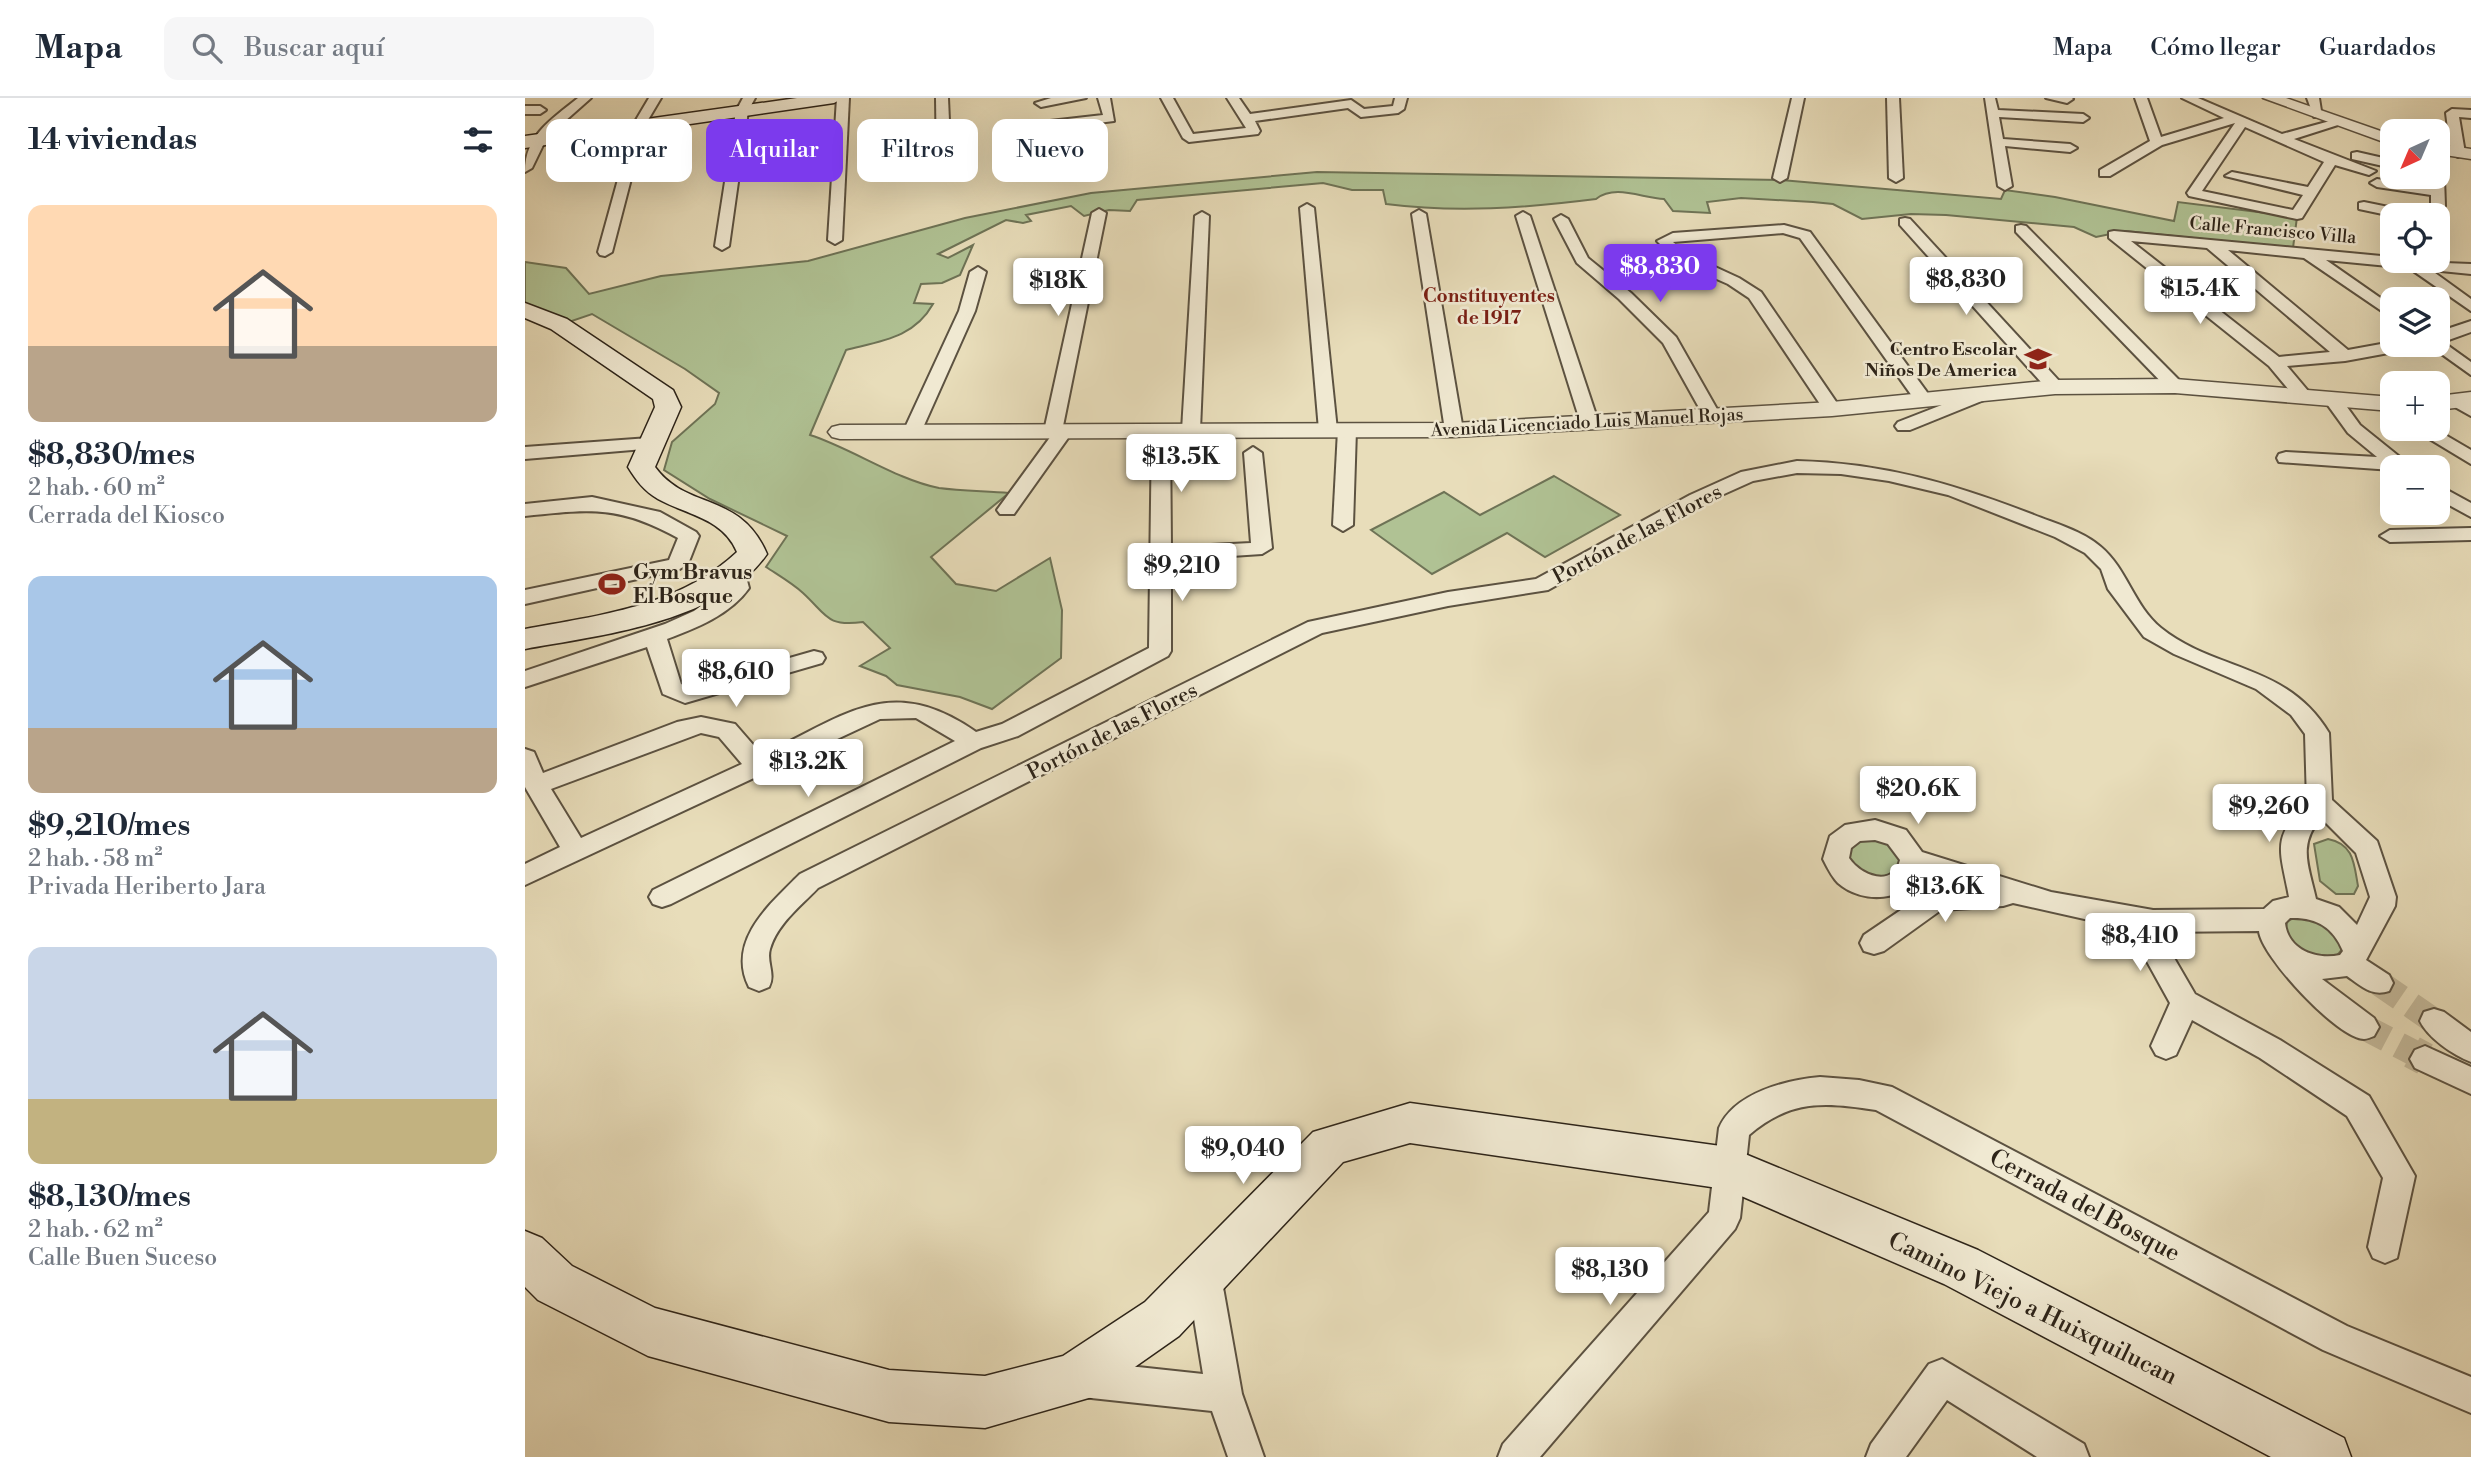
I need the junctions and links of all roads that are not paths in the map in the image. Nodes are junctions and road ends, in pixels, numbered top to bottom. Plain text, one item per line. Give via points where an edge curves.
1 (585, 98) edge
2 (655, 98) edge
3 (801, 98) edge
4 (834, 98) edge
5 (843, 98) edge
6 (942, 98) edge
7 (1080, 98) edge
8 (1104, 98) edge
9 (1167, 98) edge
10 (1233, 98) edge
11 (1401, 98) edge
12 (1798, 98) edge
13 (1893, 98) edge
14 (1990, 98) edge
15 (2052, 98) edge
16 (2141, 98) edge
17 (2188, 98) edge
18 (2271, 98) edge
19 (2067, 99) edge
20 (1041, 103) dead end
21 (745, 105) edge
22 (2315, 106) edge
23 (525, 110) edge
24 (540, 110) dead end
25 (1993, 113) junction
26 (2471, 114) edge
27 (1247, 118) junction
28 (2083, 118) dead end
29 (642, 119) edge
30 (663, 119) edge
31 (943, 119) edge
32 (1101, 119) edge
33 (2240, 119) junction
34 (2337, 121) junction
35 (2380, 136) edge
36 (2283, 138) junction
37 (532, 139) edge
38 (1998, 142) junction
39 (2157, 142) junction
40 (2070, 148) dead end
41 (2465, 153) edge
42 (2357, 156) dead end
43 (2332, 160) junction
44 (2380, 161) edge
45 (525, 169) edge
46 (2105, 173) dead end
47 (2232, 176) dead end
48 (1780, 178) dead end
49 (1896, 178) dead end
50 (624, 182) edge
51 (2005, 186) dead end
52 (2438, 189) edge
53 (2311, 192) junction
54 (2438, 192) junction
55 (2438, 203) edge
56 (2364, 206) dead end
57 (1307, 208) dead end
58 (2380, 209) edge
59 (1099, 213) dead end
60 (1419, 214) dead end
61 (1202, 215) dead end
62 (1523, 216) dead end
63 (1561, 219) dead end
64 (1905, 222) dead end
65 (2021, 229) dead end
66 (835, 240) dead end
67 (2210, 243) junction
68 (722, 246) dead end
69 (605, 252) dead end
70 (2306, 253) junction
71 (2380, 259) edge
72 (2450, 267) edge
73 (2471, 269) edge
74 (978, 272) dead end
75 (2427, 273) edge
76 (2380, 305) edge
77 (2471, 306) edge
78 (525, 310) edge
79 (2471, 326) edge
80 (2450, 334) edge
81 (2380, 350) edge
82 (2450, 355) edge
83 (2345, 356) junction
84 (2274, 362) junction
85 (2471, 370) edge
86 (2175, 386) junction
87 (2055, 387) junction
88 (1988, 392) junction
89 (2305, 398) junction
90 (1923, 399) junction
91 (2333, 401) junction
92 (2380, 406) edge
93 (1832, 409) junction
94 (1713, 418) junction
95 (1590, 424) junction
96 (1904, 426) dead end
97 (1161, 430) junction
98 (1191, 430) junction
99 (1338, 430) junction
100 (1454, 430) junction
101 (1058, 431) junction
102 (840, 432) dead end
103 (912, 432) junction
104 (2443, 441) edge
105 (649, 444) junction
106 (525, 453) edge
107 (1254, 453) dead end
108 (2385, 455) edge
109 (2471, 457) edge
110 (2286, 458) dead end
111 (2380, 465) edge
112 (2450, 498) edge
113 (525, 510) edge
114 (1007, 510) dead end
115 (2471, 510) edge
116 (1343, 525) dead end
117 (2471, 534) edge
118 (2390, 536) dead end
119 (1161, 554) junction
120 (735, 573) junction
121 (525, 597) edge
122 (654, 634) junction
123 (525, 639) edge
124 (814, 658) dead end
125 (525, 679) edge
126 (974, 742) junction
127 (525, 758) edge
128 (757, 765) junction
129 (534, 797) edge
130 (2320, 803) junction
131 (575, 850) junction
132 (1913, 859) dead end
133 (525, 875) edge
134 (2011, 895) junction
135 (662, 897) dead end
136 (2304, 906) junction
137 (2137, 919) junction
138 (2271, 920) junction
139 (1874, 943) dead end
140 (2289, 956) junction
141 (2353, 958) junction
142 (759, 979) dead end
143 (2379, 983) tunnel mouth
144 (2185, 1002) junction
145 (2434, 1021) tunnel mouth
146 (2364, 1027) tunnel mouth
147 (2166, 1045) dead end
148 (2471, 1049) edge
149 (2425, 1059) tunnel mouth
150 (2471, 1080) edge
151 (1728, 1168) junction
152 (2385, 1247) dead end
153 (525, 1254) edge
154 (1204, 1276) junction
155 (1074, 1379) junction
156 (1224, 1394) junction
157 (2471, 1395) edge
158 (1246, 1457) edge
159 (1516, 1457) edge
160 (1884, 1457) edge
161 (2071, 1457) edge
162 (2325, 1457) edge

1 - 37 street
2 - 29 street
3 - 21 main road
4 - 21 main road
5 - 66 street
6 - 31 street
7 - 20 street
8 - 32 street via 1110,118
9 - 27 street via 1189,138 1254,131
10 - 27 street
11 - 27 street via 1398,109 1361,113 1351,104
12 - 48 street
13 - 49 street
14 - 25 street
15 - 19 street
16 - 39 street
17 - 33 street
18 - 22 street
21 - 30 main road
21 - 68 street
22 - 34 street
23 - 24 street
25 - 28 street
25 - 38 street
26 - 41 street via 2452,113
33 - 36 street
33 - 39 street
33 - 53 street via 2194,193 2297,215
34 - 35 street
34 - 36 street
36 - 43 street
37 - 45 street
38 - 40 street
38 - 51 street
39 - 46 street
42 - 44 street
43 - 53 street
43 - 54 street via 2373,177
47 - 53 street
50 - 69 street
52 - 54 street
54 - 55 street
56 - 58 street
57 - 99 street
59 - 101 street
60 - 100 street
61 - 98 street
62 - 95 street
63 - 94 street via 1582,260 1670,341
64 - 87 street
65 - 86 street
67 - 70 street, Calle Francisco Villa
67 - 83 street
67 - 84 street, Calle Francisco Villa via 2114,235
70 - 71 street, Calle Francisco Villa
70 - 76 street
72 - 73 street, Calle Francisco Villa
74 - 103 street via 967,311
75 - 77 street
78 - 105 main road via 559,324 664,395 668,407
79 - 80 street
81 - 83 street
82 - 85 street
83 - 84 street
84 - 89 street
86 - 87 street, Avenida Licenciado Luis Manuel Rojas
86 - 89 street, Avenida Licenciado Luis Manuel Rojas
87 - 88 street, Avenida Licenciado Luis Manuel Rojas
88 - 90 street, Avenida Licenciado Luis Manuel Rojas
88 - 96 street
89 - 91 street, Avenida Licenciado Luis Manuel Rojas
90 - 93 street, Avenida Licenciado Luis Manuel Rojas
90 - 93 street via 1805,235 1784,229 1673,237 1664,242 1755,295
91 - 92 street, Avenida Licenciado Luis Manuel Rojas
91 - 108 street via 2354,429
93 - 94 street, Avenida Licenciado Luis Manuel Rojas
94 - 95 street, Avenida Licenciado Luis Manuel Rojas
95 - 100 street, Avenida Licenciado Luis Manuel Rojas
97 - 98 street, Avenida Licenciado Luis Manuel Rojas
97 - 101 street, Avenida Licenciado Luis Manuel Rojas
97 - 119 street
98 - 99 street, Avenida Licenciado Luis Manuel Rojas
99 - 100 street, Avenida Licenciado Luis Manuel Rojas
99 - 116 street
101 - 103 street, Avenida Licenciado Luis Manuel Rojas
101 - 114 street
102 - 103 street, Avenida Licenciado Luis Manuel Rojas
104 - 109 street
105 - 106 street
105 - 120 main road via 641,467 646,479 735,523 749,541 752,554
107 - 119 street via 1262,548
110 - 111 street
112 - 115 street
113 - 121 street via 592,503 653,516 689,536 678,564
117 - 118 street
119 - 126 street via 1160,651 1010,730
120 - 122 street via 739,587 733,596 700,616
120 - 123 main road via 687,599 624,620
122 - 124 street via 671,689 685,695
122 - 125 street
126 - 128 street via 919,708 897,707 875,712
126 - 135 street
127 - 129 street
128 - 129 street via 727,730 701,725
128 - 131 street
129 - 131 street
130 - 136 street via 2297,828 2292,844
130 - 141 street via 2368,848 2383,897
130 - 142 street, Portón de las Flores via 2317,733 2299,709 2264,684 2153,632 2119,589 2110,567 2092,549 1955,491 1889,475 1797,467 1748,476 1697,499 1541,585 1316,627 809,881 769,922 755,952
131 - 133 street
132 - 134 street
134 - 137 street
134 - 139 street via 1935,900
136 - 138 street via 2283,908
136 - 141 street via 2330,914 2350,932
137 - 138 street
137 - 144 street
138 - 140 street via 2273,938
140 - 141 street via 2311,967 2333,970
140 - 146 street via 2315,992
141 - 143 street
144 - 147 street
144 - 152 street via 2270,1049 2358,1106 2399,1175
145 - 148 street
149 - 150 street
151 - 154 main road, Camino Viejo a Huixquilucan via 1410,1123 1329,1146
151 - 157 street, Cerrada del Bosque via 1734,1128 1755,1109 1793,1092 1844,1091 1881,1097 2335,1338
151 - 159 street, Cerrada del Bosque via 1724,1218
151 - 162 main road, Camino Viejo a Huixquilucan via 1961,1266
153 - 155 main road, Camino Viejo a Huixquilucan via 555,1283 648,1331 888,1396 985,1402
154 - 155 main road, Camino Viejo a Huixquilucan via 1162,1319
154 - 156 street
155 - 156 street
156 - 158 street
160 - 161 street via 1942,1377

